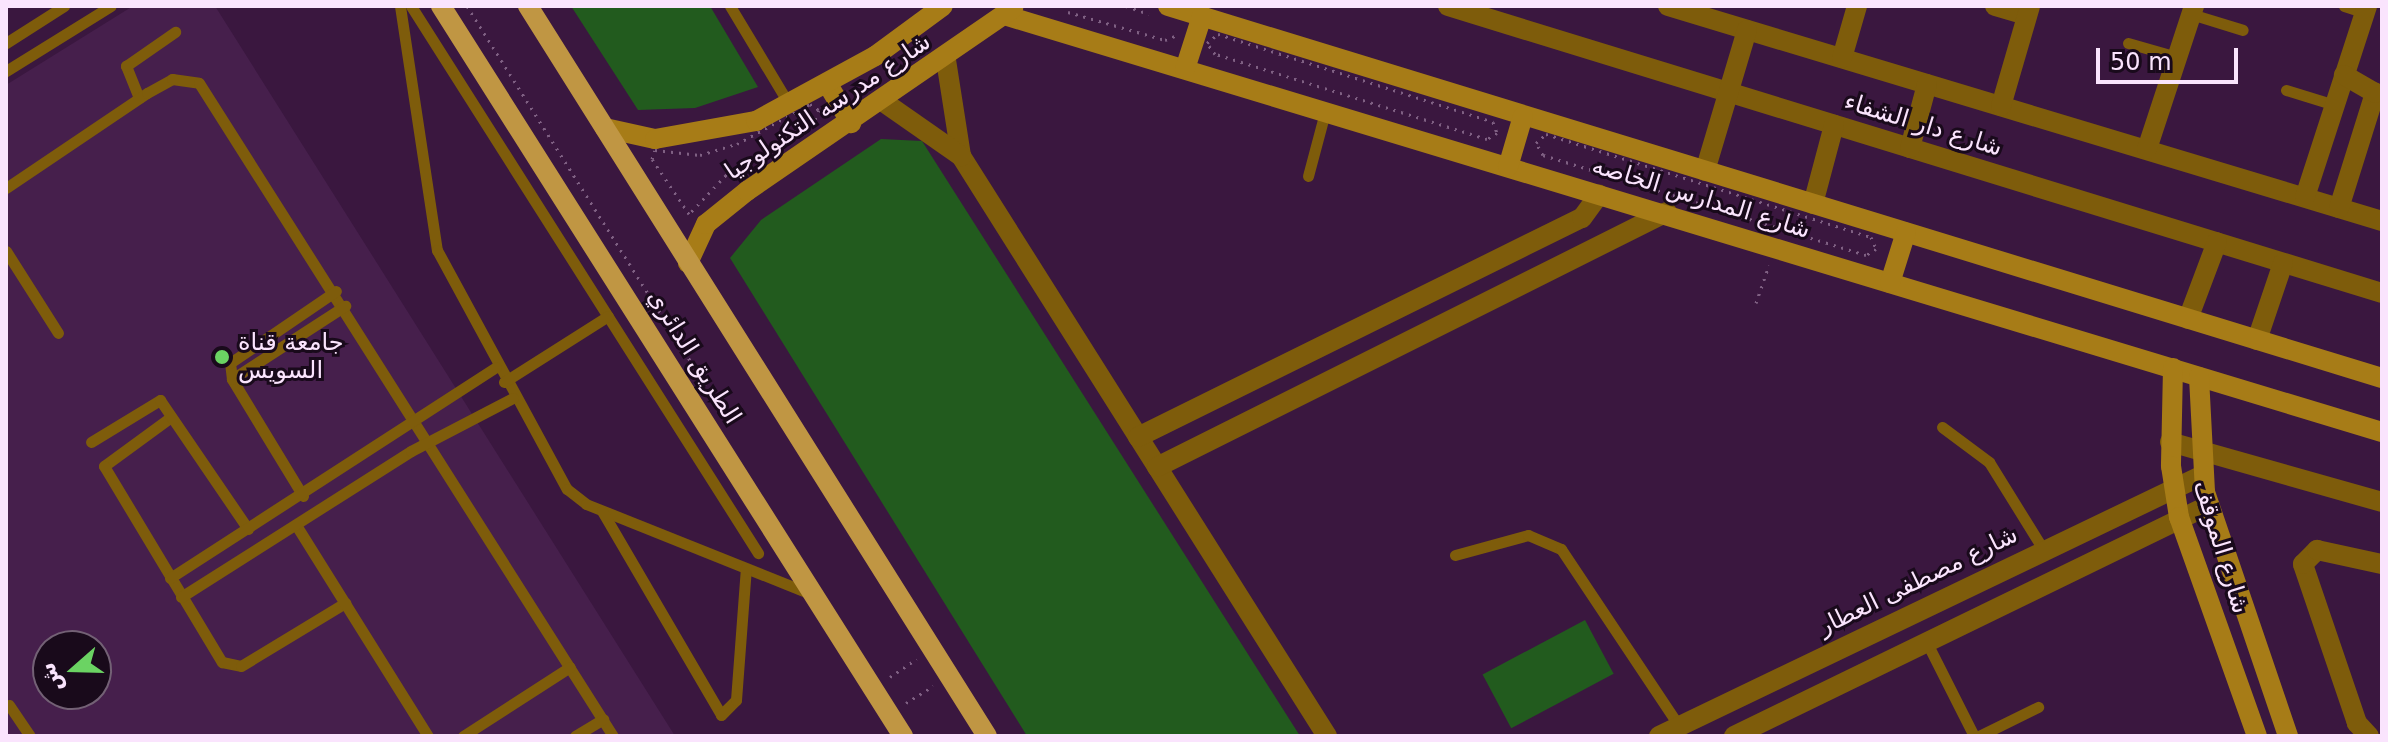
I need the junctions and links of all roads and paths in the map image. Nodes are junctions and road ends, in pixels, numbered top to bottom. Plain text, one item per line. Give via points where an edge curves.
1 (64, 6) edge
2 (111, 6) edge
3 (400, 6) edge
4 (411, 6) edge
5 (441, 6) edge
6 (528, 6) edge
7 (730, 6) edge
8 (943, 6) edge
9 (1168, 6) edge
10 (1448, 6) edge
11 (1668, 6) edge
12 (1857, 6) edge
13 (1995, 6) edge
14 (2344, 6) edge
15 (2366, 9) edge
16 (1010, 10) edge
17 (2192, 10) edge
18 (1057, 11) dead end
19 (1705, 11) edge
20 (2028, 11) edge
21 (1202, 16) junction
22 (1747, 30) junction
23 (2243, 30) dead end
24 (175, 32) dead end
25 (1165, 40) dead end
26 (6, 43) edge
27 (2128, 43) dead end
28 (1215, 54) joint
29 (2177, 57) junction
30 (1842, 58) junction
31 (946, 60) junction
32 (1185, 69) junction
33 (6, 71) edge
34 (2344, 75) junction
35 (827, 83) junction
36 (1927, 84) junction
37 (2286, 90) dead end
38 (1729, 92) junction
39 (139, 98) junction
40 (885, 103) junction
41 (789, 104) junction
42 (2335, 105) junction
43 (2001, 106) junction
44 (1325, 112) junction
45 (1523, 116) junction
46 (815, 120) joint
47 (851, 123) junction
48 (1834, 125) junction
49 (605, 128) junction
50 (1910, 148) junction
51 (2147, 149) junction
52 (961, 156) junction
53 (1508, 167) junction
54 (1705, 171) junction
55 (1308, 176) dead end
56 (6, 188) edge
57 (1746, 190) junction
58 (1599, 195) junction
59 (2305, 197) junction
60 (1813, 204) junction
61 (2339, 208) junction
62 (1667, 212) junction
63 (2382, 221) edge
64 (1738, 225) junction
65 (1906, 232) junction
66 (2217, 242) junction
67 (1775, 246) junction
68 (6, 251) edge
69 (688, 263) junction
70 (2283, 263) junction
71 (1890, 283) junction
72 (1443, 287) junction
73 (336, 291) junction
74 (2382, 293) edge
75 (1756, 303) dead end
76 (345, 306) junction
77 (608, 316) junction
78 (1458, 316) junction
79 (2188, 319) junction
80 (58, 333) dead end
81 (2257, 340) junction
82 (496, 367) junction
83 (2173, 368) junction
84 (2199, 377) junction
85 (2382, 378) edge
86 (232, 379) junction
87 (504, 382) junction
88 (513, 398) junction
89 (171, 417) junction
90 (418, 423) junction
91 (1942, 427) dead end
92 (2382, 432) edge
93 (1138, 437) junction
94 (91, 442) dead end
95 (429, 442) junction
96 (2170, 442) junction
97 (2197, 448) junction
98 (1157, 467) junction
99 (2201, 476) junction
100 (2172, 487) junction
101 (306, 495) junction
102 (2382, 502) edge
103 (2209, 505) junction
104 (321, 508) junction
105 (281, 509) junction
106 (602, 510) junction
107 (2179, 517) junction
108 (293, 527) junction
109 (248, 529) junction
110 (2043, 549) junction
111 (758, 553) dead end
112 (1455, 555) dead end
113 (2382, 564) edge
114 (746, 568) junction
115 (170, 578) junction
116 (813, 594) junction
117 (181, 597) junction
118 (345, 603) junction
119 (1926, 641) junction
120 (917, 659) dead end
121 (1818, 659) junction
122 (570, 667) junction
123 (890, 677) dead end
124 (934, 686) dead end
125 (1832, 687) junction
126 (906, 703) dead end
127 (9, 705) dead end
128 (2038, 707) dead end
129 (603, 719) junction
130 (1673, 732) edge
131 (30, 736) edge
132 (428, 736) edge
133 (463, 736) edge
134 (575, 736) edge
135 (613, 736) edge
136 (903, 736) edge
137 (987, 736) edge
138 (1327, 736) edge
139 (1734, 736) edge
140 (1976, 736) edge
141 (2257, 736) edge
142 (2288, 736) edge
143 (2369, 736) edge

1 - 26 lane
2 - 33 lane
3 - 82 lane via 432,232
4 - 77 lane
5 - 116 main road, الطريق الدائري
6 - 49 main road, الطريق الدائري
7 - 41 lane
8 - 35 street, شارع مدرسه التكنولوجيا
9 - 21 street, شارع المدارس الخاصه
10 - 38 street, شارع دار الشفاء
11 - 19 street, شارع دار الشفاء
12 - 30 street
13 - 20 street
14 - 15 lane
15 - 34 street
16 - 31 street, شارع مدرسه التكنولوجيا
16 - 32 street, شارع المدارس الخاصه
17 - 23 lane
17 - 29 street
18 - 25 path
19 - 22 street, شارع دار الشفاء
20 - 43 street
21 - 32 street
21 - 45 street, شارع المدارس الخاصه
22 - 30 street, شارع دار الشفاء
22 - 38 street
24 - 39 lane via 126,66
27 - 29 lane
28 - 28 path via 1207,43 1218,34 1493,122 1497,133 1487,139
29 - 51 street
30 - 36 street, شارع دار الشفاء
31 - 40 street, شارع مدرسه التكنولوجيا
31 - 52 street via 947,103
32 - 44 street, شارع المدارس الخاصه
34 - 42 street
34 - 61 street via 2375,93
35 - 41 street, شارع مدرسه التكنولوجيا
35 - 47 street
36 - 43 street, شارع دار الشفاء
36 - 50 street
37 - 42 lane
38 - 48 street, شارع دار الشفاء
38 - 54 street
39 - 56 lane
39 - 73 lane via 188,77 210,93
40 - 47 street, شارع مدرسه التكنولوجيا
40 - 52 street
41 - 49 street, شارع مدرسه التكنولوجيا via 700,136 655,139
42 - 59 street
43 - 51 street, شارع دار الشفاء
44 - 53 street, شارع المدارس الخاصه
44 - 55 lane
45 - 53 street
45 - 54 street, شارع المدارس الخاصه
46 - 46 path via 819,110 810,104 737,144 700,155 655,150 652,159 689,214 726,175
47 - 69 street, شارع مدرسه التكنولوجيا via 706,224
48 - 50 street, شارع دار الشفاء
48 - 60 street
49 - 69 main road, الطريق الدائري
50 - 66 street, شارع دار الشفاء
51 - 59 street, شارع دار الشفاء
52 - 93 street
53 - 58 street, شارع المدارس الخاصه
54 - 57 street, شارع المدارس الخاصه
57 - 60 street, شارع المدارس الخاصه
57 - 64 path
57 - 64 path via 1871,237 1876,249 1866,255
57 - 64 path via 1546,134 1536,143 1543,155
58 - 62 street, شارع المدارس الخاصه
58 - 72 street via 1582,218
59 - 61 street, شارع دار الشفاء
60 - 65 street, شارع المدارس الخاصه
61 - 63 street, شارع دار الشفاء
62 - 64 street, شارع المدارس الخاصه
62 - 78 street
64 - 67 street, شارع المدارس الخاصه
65 - 71 street
65 - 79 street, شارع المدارس الخاصه
66 - 70 street, شارع دار الشفاء
66 - 79 street
67 - 71 street, شارع المدارس الخاصه
67 - 75 path
68 - 80 lane
69 - 137 main road, الطريق الدائري
70 - 74 street, شارع دار الشفاء
70 - 81 street
71 - 83 street, شارع المدارس الخاصه
72 - 78 street
72 - 93 street
73 - 76 lane
73 - 86 lane via 234,355
76 - 86 lane
76 - 90 lane
77 - 87 lane
77 - 111 lane
78 - 98 street
79 - 81 street, شارع المدارس الخاصه
81 - 85 street, شارع المدارس الخاصه
82 - 87 lane
82 - 90 lane
83 - 84 street, شارع المدارس الخاصه
83 - 96 street, شارع الموقف
84 - 92 street, شارع المدارس الخاصه
84 - 97 street, شارع الموقف
86 - 101 lane
87 - 88 lane
88 - 95 lane
88 - 106 lane via 567,489
89 - 94 lane via 155,399
89 - 109 lane
89 - 115 lane via 104,466
90 - 95 lane
90 - 101 lane
91 - 110 lane via 1989,462
93 - 98 street
95 - 104 lane
95 - 122 lane
96 - 97 street
96 - 100 street, شارع الموقف
97 - 99 street, شارع الموقف
97 - 102 street
98 - 138 street
99 - 100 street, شارع مصطفى العطار
99 - 103 street, شارع الموقف
100 - 107 street, شارع الموقف
100 - 110 street, شارع مصطفى العطار
101 - 104 lane via 309,505
101 - 105 lane
103 - 107 street
103 - 142 street, شارع الموقف
104 - 108 lane
105 - 108 lane
105 - 109 lane
106 - 114 lane
106 - 114 lane via 721,715 736,700
107 - 119 street
107 - 141 street, شارع الموقف
108 - 117 lane
108 - 118 lane
109 - 115 lane
110 - 121 street, شارع مصطفى العطار
112 - 130 lane via 1528,535 1561,549
113 - 143 street via 2317,550 2303,564 2357,723
114 - 116 lane
115 - 117 lane
116 - 136 main road, الطريق الدائري
117 - 118 lane via 234,669
118 - 132 lane
119 - 125 street
119 - 140 lane
120 - 123 path
121 - 125 street
121 - 130 street, شارع مصطفى العطار
122 - 129 lane
122 - 133 lane
124 - 126 path
125 - 139 street
127 - 131 lane
128 - 140 lane
129 - 134 lane
129 - 135 lane

